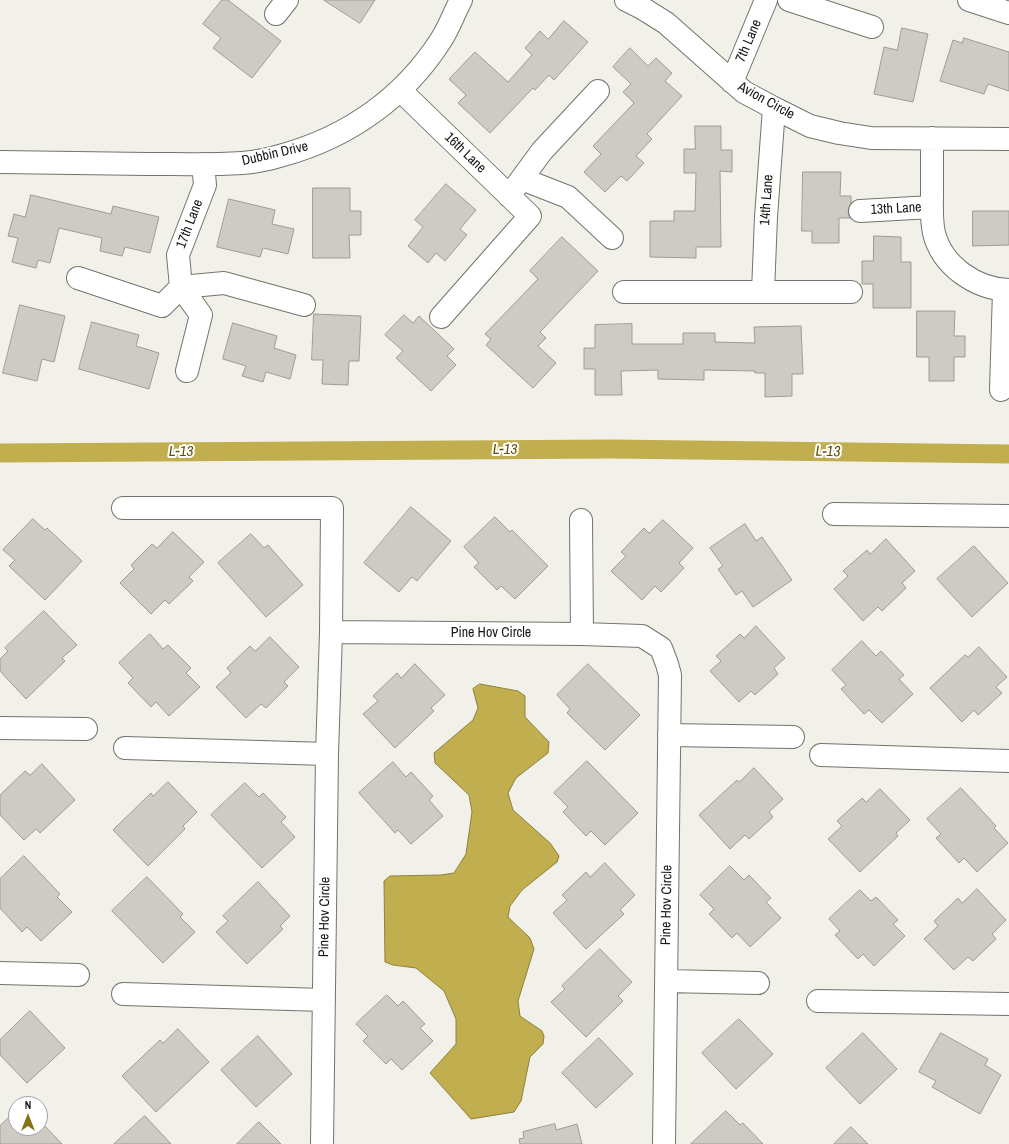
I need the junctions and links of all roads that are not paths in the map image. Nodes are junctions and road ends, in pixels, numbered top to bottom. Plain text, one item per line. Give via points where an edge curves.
1 (461, 0) edge
2 (626, 0) edge
3 (766, 0) edge
4 (789, 0) edge
5 (969, 0) edge
6 (1009, 13) edge
7 (872, 27) dead end
8 (732, 82) junction
9 (400, 90) junction
10 (598, 91) dead end
11 (774, 108) junction
12 (932, 138) junction
13 (1009, 139) edge
14 (0, 162) edge
15 (203, 164) junction
16 (522, 179) junction
17 (509, 196) junction
18 (932, 207) junction
19 (860, 211) dead end
20 (612, 238) dead end
21 (78, 278) dead end
22 (182, 287) junction
23 (1006, 290) edge
24 (624, 292) dead end
25 (763, 292) junction
26 (852, 292) dead end
27 (304, 305) dead end
28 (441, 317) dead end
29 (187, 371) dead end
30 (1001, 390) dead end
31 (123, 508) dead end
32 (834, 514) dead end
33 (1009, 516) edge
34 (581, 520) dead end
35 (331, 632) junction
36 (582, 634) junction
37 (0, 728) edge
38 (86, 729) dead end
39 (670, 735) junction
40 (793, 737) dead end
41 (125, 748) dead end
42 (327, 754) junction
43 (821, 755) dead end
44 (1009, 761) edge
45 (0, 973) edge
46 (78, 975) dead end
47 (666, 981) junction
48 (758, 983) dead end
49 (123, 994) dead end
50 (324, 1000) junction
51 (818, 1001) dead end
52 (1009, 1004) edge
53 (322, 1144) edge
54 (664, 1144) edge

1 - 9 street, Dubbin Drive via 441,40 419,70
2 - 8 street, Avion Circle via 666,23
3 - 8 street, 7th Lane
4 - 7 street
5 - 6 street
8 - 11 street, Avion Circle via 744,92
9 - 15 street, Dubbin Drive via 380,108 349,129 315,145 267,159 243,163
9 - 17 street, 16th Lane
10 - 16 street via 542,151
11 - 12 street, Avion Circle via 810,126 839,133 871,138
11 - 25 street, 14th Lane
12 - 13 street, Avion Circle
12 - 18 street
14 - 15 street, Dubbin Drive
15 - 22 street, 17th Lane via 205,185 178,255
16 - 17 street
16 - 20 street via 568,198
17 - 28 street, 16th Lane via 530,216
18 - 19 street, 13th Lane
18 - 23 street via 934,233 946,258 966,276 985,285
21 - 22 street via 162,306
22 - 27 street via 224,283
22 - 29 street, 17th Lane via 201,315
23 - 30 street
24 - 25 street
25 - 26 street
31 - 35 street via 332,508
32 - 33 street
34 - 36 street
35 - 36 street, Pine Hov Circle
35 - 42 street, Pine Hov Circle
36 - 39 street, Pine Hov Circle via 642,636 662,648 670,675
37 - 38 street
39 - 40 street
39 - 47 street, Pine Hov Circle
41 - 42 street
42 - 50 street, Pine Hov Circle
43 - 44 street
45 - 46 street
47 - 48 street
47 - 54 street, Pine Hov Circle
49 - 50 street
50 - 53 street, Pine Hov Circle
51 - 52 street

